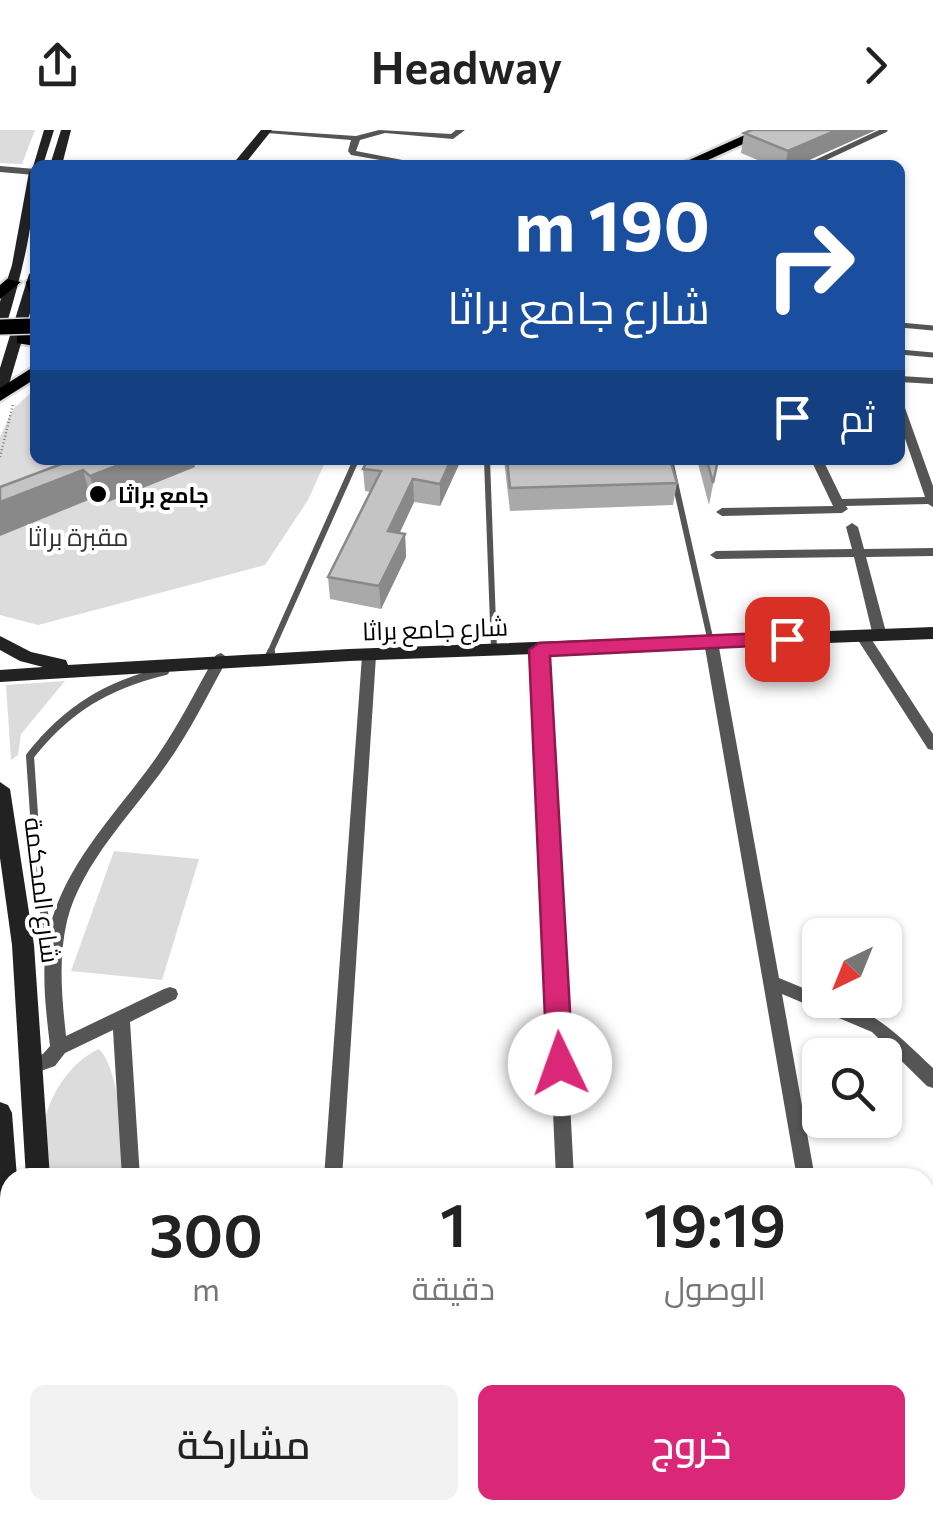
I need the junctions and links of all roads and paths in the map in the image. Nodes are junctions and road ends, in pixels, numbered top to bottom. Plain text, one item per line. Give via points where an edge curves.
1 (50, 130) edge
2 (66, 130) edge
3 (267, 130) edge
4 (462, 130) edge
5 (767, 130) edge
6 (779, 130) edge
7 (886, 130) edge
8 (386, 131) edge
9 (423, 132) edge
10 (356, 138) junction
11 (39, 160) edge
12 (57, 160) edge
13 (242, 160) edge
14 (395, 160) edge
15 (697, 160) edge
16 (711, 160) edge
17 (821, 160) edge
18 (30, 168) edge
19 (0, 169) edge
20 (30, 192) edge
21 (6, 288) edge
22 (30, 293) edge
23 (905, 325) edge
24 (933, 328) edge
25 (17, 329) edge
26 (905, 352) edge
27 (933, 355) edge
28 (30, 375) edge
29 (905, 380) edge
30 (933, 380) edge
31 (6, 394) edge
32 (905, 429) edge
33 (0, 457) edge
34 (905, 458) edge
35 (917, 458) junction
36 (354, 465) edge
37 (488, 465) edge
38 (671, 465) edge
39 (820, 465) edge
40 (932, 501) edge
41 (840, 506) junction
42 (722, 512) dead end
43 (933, 552) edge
44 (716, 555) dead end
45 (860, 556) junction
46 (933, 634) edge
47 (872, 636) junction
48 (0, 642) edge
49 (710, 642) junction
50 (494, 650) junction
51 (539, 650) junction
52 (269, 656) junction
53 (369, 656) junction
54 (221, 658) junction
55 (96, 668) junction
56 (0, 676) edge
57 (933, 745) edge
58 (0, 789) edge
59 (51, 956) junction
60 (771, 982) junction
61 (170, 994) dead end
62 (120, 1019) junction
63 (58, 1048) junction
64 (29, 1067) junction
65 (933, 1080) edge
66 (0, 1113) edge
67 (4, 1168) edge
68 (37, 1168) edge
69 (130, 1168) edge
70 (334, 1168) edge
71 (565, 1168) edge
72 (804, 1168) edge

1 - 11 main road
2 - 12 main road
3 - 10 street
3 - 13 main road
4 - 9 street via 453,137
5 - 15 main road
6 - 16 main road
7 - 17 lane
8 - 9 street
8 - 10 street
10 - 14 street via 354,153
18 - 19 street
20 - 21 main road
21 - 25 main road
22 - 25 main road
23 - 24 lane
25 - 31 main road
26 - 27 lane
28 - 31 main road
29 - 30 street
31 - 33 path
32 - 35 street
34 - 35 street
35 - 40 street
36 - 52 lane
37 - 50 lane
38 - 49 lane
39 - 41 street
40 - 41 street
41 - 42 street
41 - 45 street
43 - 45 street
44 - 45 street
45 - 47 street
46 - 47 main road, شارع جامع براثا
47 - 49 main road, شارع جامع براثا
47 - 57 street
48 - 55 main road via 26,656
49 - 51 main road, شارع جامع براثا
49 - 60 street
50 - 51 main road, شارع جامع براثا
50 - 53 main road, شارع جامع براثا
51 - 71 street
52 - 53 main road, شارع جامع براثا
52 - 54 main road, شارع جامع براثا
53 - 70 street
54 - 55 main road, شارع جامع براثا
54 - 59 street via 164,758 73,882
54 - 59 lane via 107,686 83,699 30,756
55 - 56 main road, شارع جامع براثا
58 - 64 main road, شارع المحكمة via 23,945
59 - 63 street
60 - 65 street via 878,1028
60 - 72 street
61 - 62 street
62 - 63 street
62 - 69 street
63 - 64 street via 49,1060
64 - 68 main road, شارع المحكمة
66 - 67 main road

